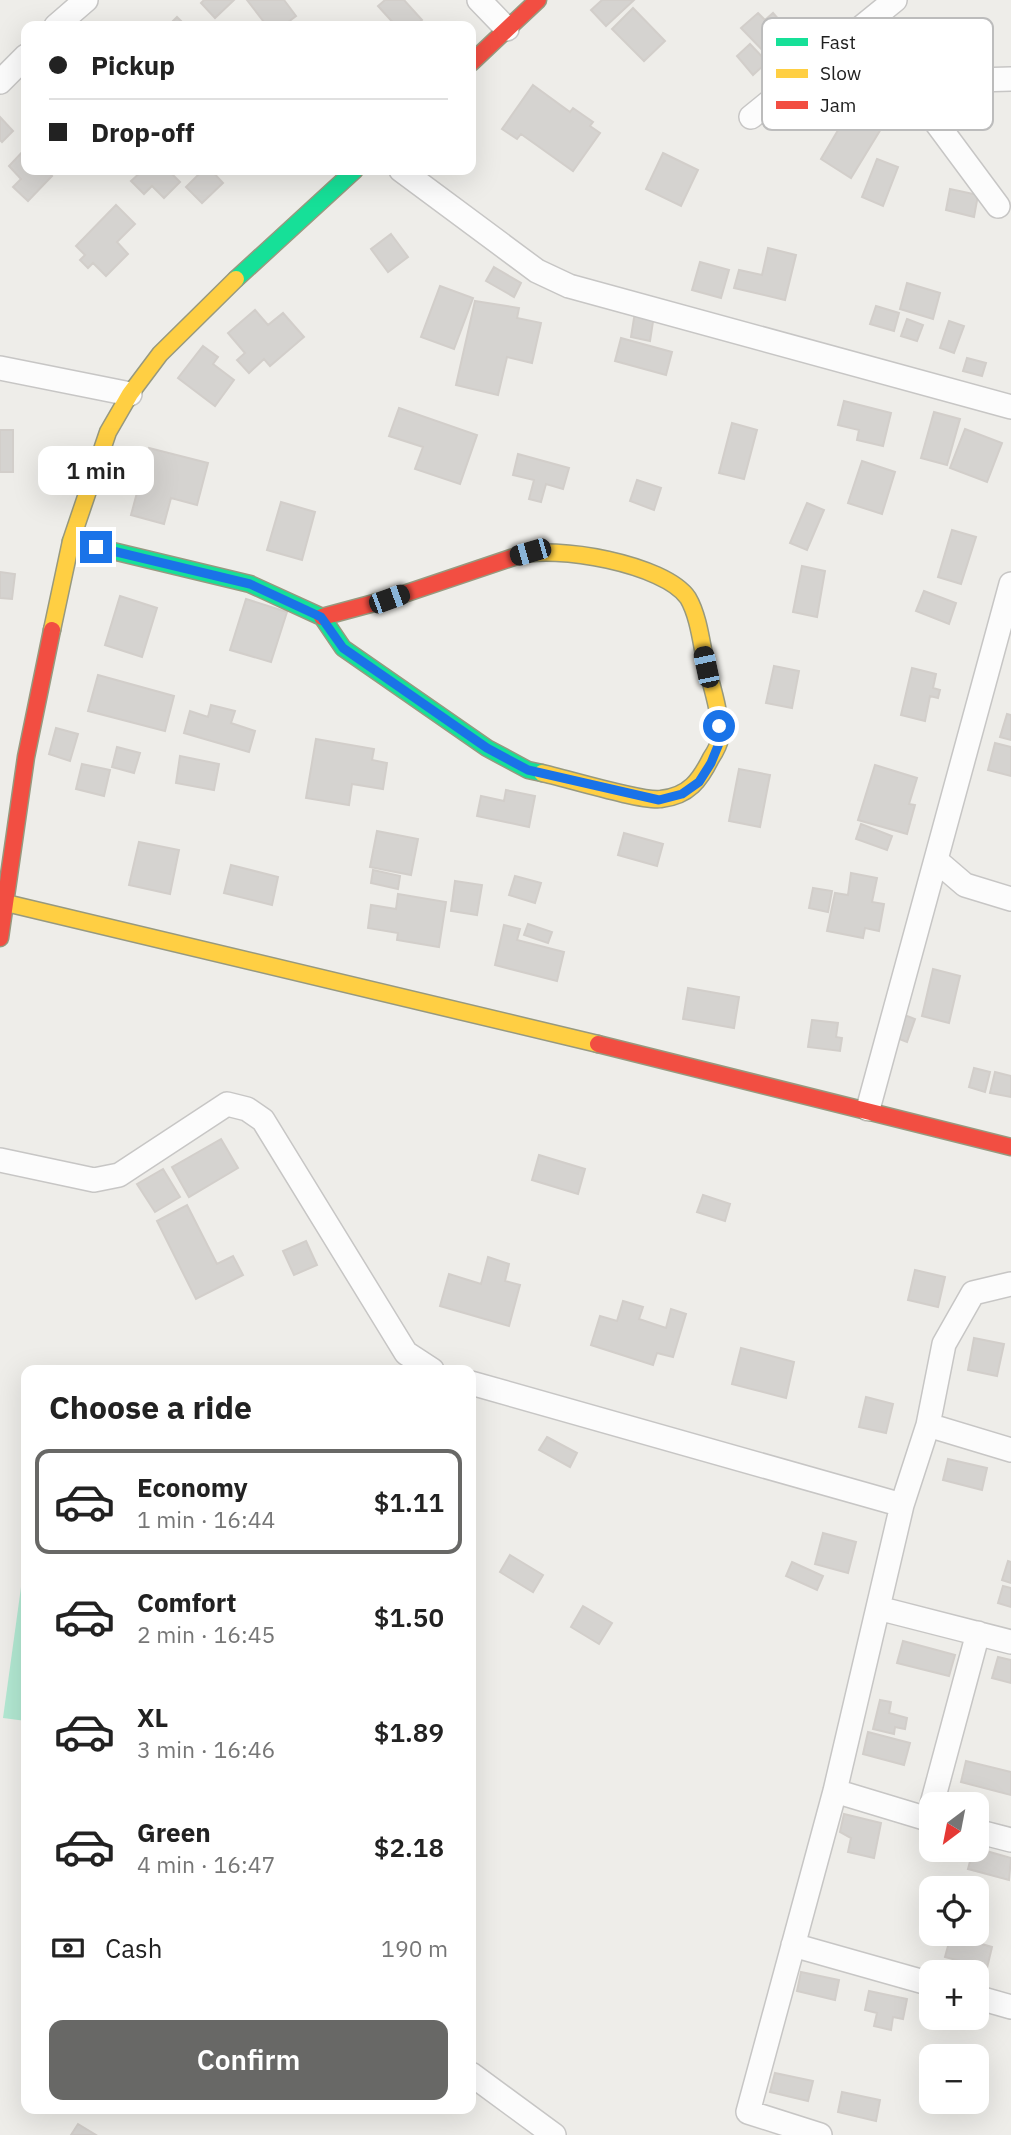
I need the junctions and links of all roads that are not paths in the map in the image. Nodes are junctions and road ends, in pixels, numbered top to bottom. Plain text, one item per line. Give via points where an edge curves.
1 (86, 0) edge
2 (479, 0) edge
3 (538, 0) edge
4 (895, 0) edge
5 (872, 18) edge
6 (62, 21) edge
7 (507, 29) junction
8 (476, 58) edge
9 (21, 61) edge
10 (1011, 79) edge
11 (993, 80) edge
12 (0, 82) edge
13 (762, 108) edge
14 (751, 117) dead end
15 (942, 130) edge
16 (350, 175) edge
17 (408, 175) edge
18 (998, 206) dead end
19 (0, 368) edge
20 (130, 394) junction
21 (1011, 407) edge
22 (71, 541) junction
23 (1011, 584) edge
24 (321, 617) junction
25 (937, 861) junction
26 (1011, 899) edge
27 (6, 903) junction
28 (0, 938) edge
29 (868, 1109) junction
30 (1011, 1147) edge
31 (0, 1160) edge
32 (1011, 1284) edge
33 (424, 1365) edge
34 (476, 1384) edge
35 (928, 1425) junction
36 (1011, 1450) edge
37 (902, 1505) junction
38 (878, 1608) junction
39 (978, 1633) junction
40 (1011, 1642) edge
41 (835, 1791) junction
42 (935, 1792) edge
43 (919, 1810) edge
44 (989, 1834) edge
45 (1011, 1840) edge
46 (793, 1945) junction
47 (919, 1981) edge
48 (989, 2001) edge
49 (1011, 2007) edge
50 (476, 2078) edge
51 (554, 2135) edge
52 (820, 2135) edge

1 - 6 street
2 - 7 street
3 - 7 street
4 - 5 street
7 - 8 street
9 - 12 street
10 - 11 street
13 - 14 street
15 - 18 street
16 - 20 street via 200,312
17 - 21 street via 537,271 569,286
19 - 20 street
20 - 22 street via 104,442
22 - 24 street via 250,584
22 - 27 street via 26,757
23 - 25 street
24 - 24 street via 530,552 631,565 687,597 697,623 720,741 699,782 682,794 659,800 528,770 487,748 343,648
25 - 26 street via 965,885
25 - 29 street
27 - 28 street
27 - 29 street
29 - 30 street
31 - 33 street via 108,1180 227,1104 247,1109 264,1120 405,1353
32 - 35 street via 973,1293 944,1344
34 - 37 street
35 - 36 street
35 - 37 street
37 - 38 street
38 - 39 street
38 - 41 street
39 - 40 street
39 - 42 street
41 - 43 street
41 - 46 street
44 - 45 street
46 - 47 street
46 - 52 street via 748,2112
48 - 49 street
50 - 51 street

